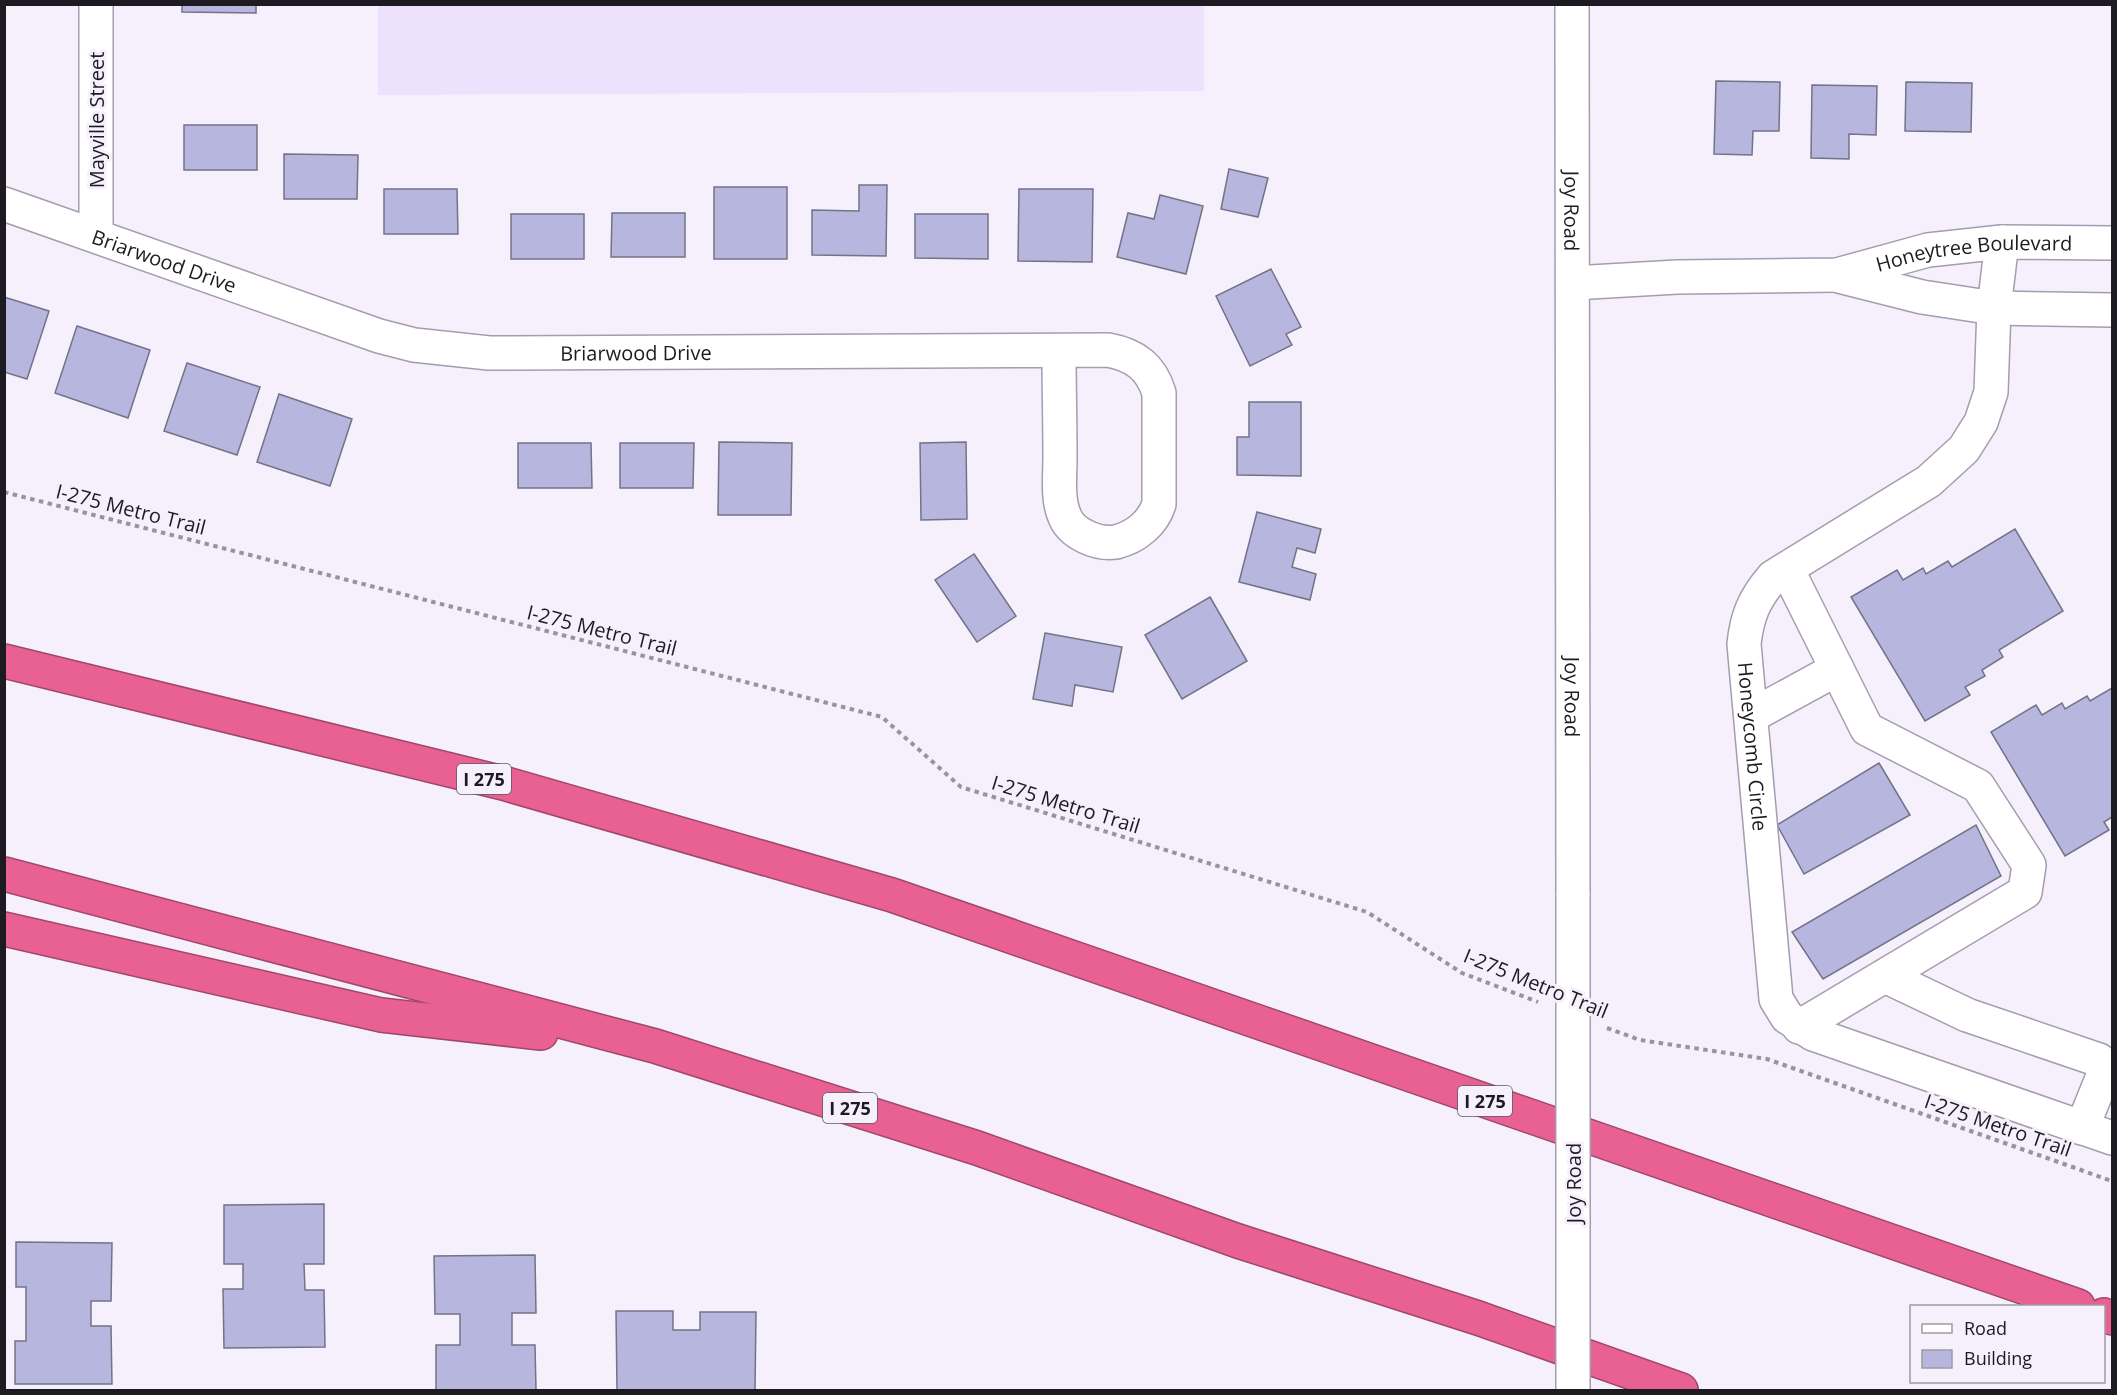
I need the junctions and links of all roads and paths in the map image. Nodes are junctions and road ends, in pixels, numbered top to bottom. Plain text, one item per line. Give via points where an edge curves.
1 (96, 4) edge
2 (1572, 4) edge
3 (4, 204) edge
4 (96, 235) junction
5 (2002, 242) junction
6 (2112, 243) edge
7 (1837, 275) junction
8 (1573, 283) junction
9 (1995, 308) junction
10 (2112, 310) edge
11 (1059, 352) junction
12 (4, 492) edge
13 (1786, 569) junction
14 (4, 643) edge
15 (4, 661) edge
16 (1837, 669) junction
17 (72, 677) junction
18 (1751, 716) junction
19 (4, 874) edge
20 (4, 929) edge
21 (1885, 976) junction
22 (1540, 1003) dead end
23 (1799, 1027) junction
24 (1606, 1028) dead end
25 (655, 1046) junction
26 (2082, 1128) junction
27 (2112, 1138) edge
28 (2112, 1181) edge
29 (2076, 1305) edge
30 (1573, 1390) edge
31 (1681, 1390) edge

1 - 4 street, Mayville Street
2 - 8 street, Joy Road
3 - 4 street, Briarwood Drive
4 - 11 street, Briarwood Drive via 379,336 451,351
5 - 6 street, Honeytree Boulevard
5 - 7 street, Honeytree Boulevard via 1928,250
5 - 9 street, Honeycomb Circle
7 - 8 street, Honeytree Boulevard
7 - 9 street, Honeytree Boulevard via 1922,297
8 - 30 street, Joy Road, bridge
9 - 10 street, Honeytree Boulevard
9 - 13 street, Honeycomb Circle via 1991,392 1981,422 1964,449 1929,481
11 - 11 street, Briarwood Drive via 1120,352 1133,356 1154,376 1159,393 1159,504 1154,518 1119,541 1097,541 1084,536 1065,518 1060,493
12 - 22 path, I-275 Metro Trail via 882,717 961,787 1366,912 1462,973
13 - 16 street
13 - 18 street, Honeycomb Circle via 1757,595 1747,616 1744,644
14 - 17 highway
15 - 17 highway, I 275
16 - 18 street
16 - 21 street via 1867,729 1978,786 2029,865 2025,892
17 - 29 highway, I 275 via 502,783 892,895
18 - 23 street, Honeycomb Circle via 1776,999
19 - 25 highway, I 275
20 - 25 highway via 381,1014
21 - 23 street
21 - 26 street via 1967,1015 2099,1060 2104,1071
23 - 26 street, Honeycomb Circle
24 - 28 path, I-275 Metro Trail via 1640,1040 1767,1059
25 - 31 highway, I 275 via 977,1148 1238,1241 1478,1318
26 - 27 street, Honeycomb Circle

